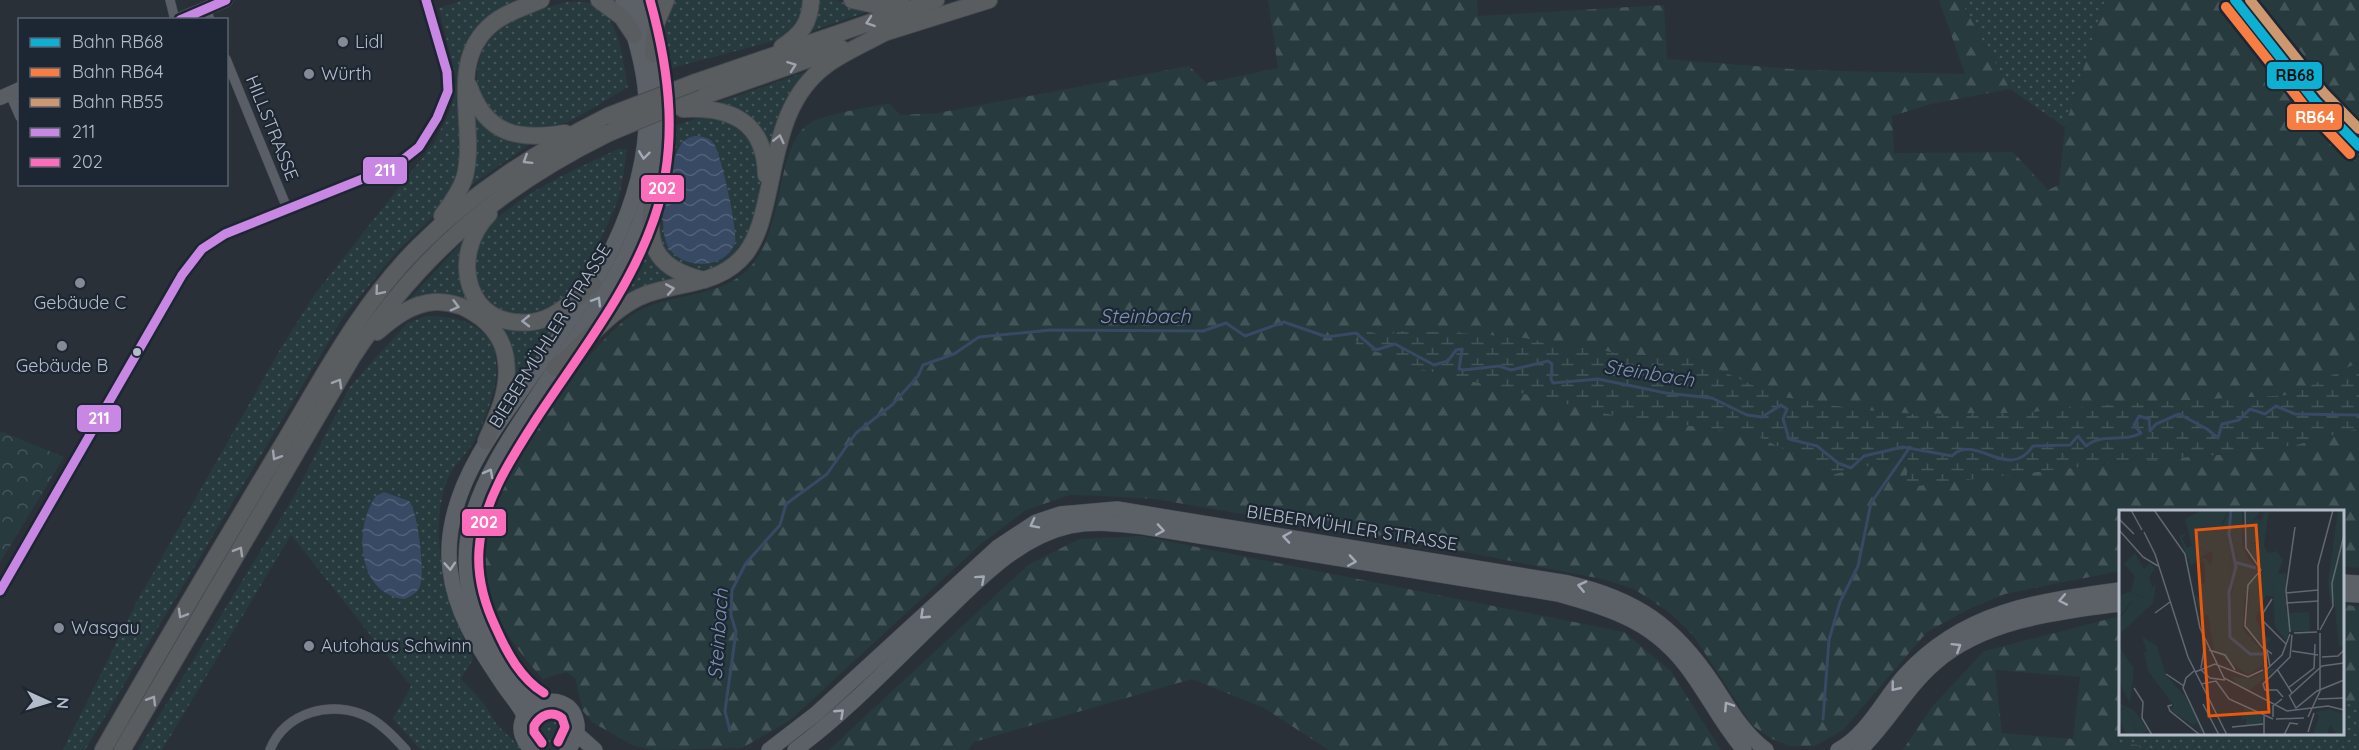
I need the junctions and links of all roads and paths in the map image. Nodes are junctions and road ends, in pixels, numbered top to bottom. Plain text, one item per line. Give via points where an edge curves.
1 (170, 0) edge
2 (226, 0) edge
3 (426, 0) edge
4 (542, 0) edge
5 (599, 0) edge
6 (622, 0) edge
7 (638, 0) edge
8 (666, 0) edge
9 (810, 0) edge
10 (852, 0) edge
11 (989, 0) edge
12 (931, 2) edge
13 (208, 14) edge
14 (176, 18) edge
15 (187, 18) edge
16 (884, 33) junction
17 (634, 35) junction
18 (653, 54) junction
19 (762, 60) junction
20 (228, 64) edge
21 (466, 73) junction
22 (10, 93) edge
23 (697, 96) junction
24 (18, 112) edge
25 (578, 131) junction
26 (653, 180) junction
27 (517, 185) junction
28 (767, 197) junction
29 (286, 208) junction
30 (418, 247) junction
31 (705, 280) junction
32 (593, 284) junction
33 (353, 356) junction
34 (555, 368) junction
35 (486, 441) junction
36 (2344, 582) edge
37 (2359, 583) edge
38 (2119, 590) edge
39 (0, 591) edge
40 (2344, 594) edge
41 (2359, 595) edge
42 (2119, 604) edge
43 (538, 703) junction
44 (525, 717) junction
45 (577, 734) junction
46 (102, 750) edge
47 (122, 750) edge
48 (270, 750) edge
49 (406, 750) edge
50 (532, 750) edge
51 (567, 750) edge
52 (595, 750) edge
53 (770, 750) edge
54 (795, 750) edge
55 (1744, 750) edge
56 (1766, 750) edge
57 (1838, 750) edge
58 (1860, 750) edge

1 - 14 street
2 - 13 street
3 - 29 street via 448,84 446,100 427,136 409,157 395,166
4 - 21 highway via 493,23 474,46
5 - 17 highway via 622,17
6 - 17 main road, BIEBERMÜHLER STRASSE
7 - 18 main road, BIEBERMÜHLER STRASSE
8 - 18 highway via 656,24
9 - 19 highway via 807,24 800,35
10 - 12 highway via 875,5
11 - 16 highway
12 -> 19 highway
13 - 15 street
23 -> 16 highway
28 -> 16 highway via 782,127 798,95 829,63
17 -> 32 main road, BIEBERMÜHLER STRASSE via 646,95 642,168 624,226
18 - 26 main road, BIEBERMÜHLER STRASSE via 659,129
19 - 23 highway
20 - 29 street, HILLSTRASSE
21 - 25 highway via 474,101 504,131 529,137
21 - 30 highway via 469,148 464,178 447,209
22 - 24 street
23 - 25 highway, bridge via 608,116
23 - 27 highway, bridge via 609,133
23 - 28 highway via 744,122 757,135 764,151
25 -> 30 highway via 506,173 449,217
26 - 31 highway via 652,237 661,260 672,269
34 -> 26 main road, BIEBERMÜHLER STRASSE via 614,275
32 -> 27 highway via 552,316 532,322 506,319 481,304 467,275 470,241 478,226
27 - 33 highway via 465,225 414,273
28 - 31 highway via 758,230 746,252 727,271
29 - 39 street via 213,241 192,260
30 -> 46 highway via 371,301 342,344
34 -> 31 highway via 613,315 644,295
32 - 35 main road, BIEBERMÜHLER STRASSE
33 -> 35 highway via 395,317 414,307 434,302 470,310 486,321 500,339 506,358 504,396
47 -> 33 highway
43 -> 34 main road, BIEBERMÜHLER STRASSE via 521,691 487,638 467,583 465,559 477,498 492,467
35 -> 44 main road, BIEBERMÜHLER STRASSE via 456,508 449,566 460,612
36 - 37 main road
38 -> 57 main road via 2032,605 1969,624 1917,662 1864,727
40 - 41 main road
58 -> 42 main road via 1934,663 1957,646 1990,630 2079,609
43 - 44 main road
43 - 45 main road via 550,701 567,706 577,722
44 - 50 main road via 523,736
45 - 51 main road
45 - 52 main road
48 - 49 street via 281,731 292,722 305,714 334,708 370,718
56 -> 53 main road, BIEBERMÜHLER STRASSE via 1735,717 1695,655 1665,625 1636,606 1599,590 1117,509 1067,512 1036,522 998,547 817,713
54 -> 55 main road via 1017,549 1057,530 1100,523 1558,594 1610,608 1642,624 1676,653

